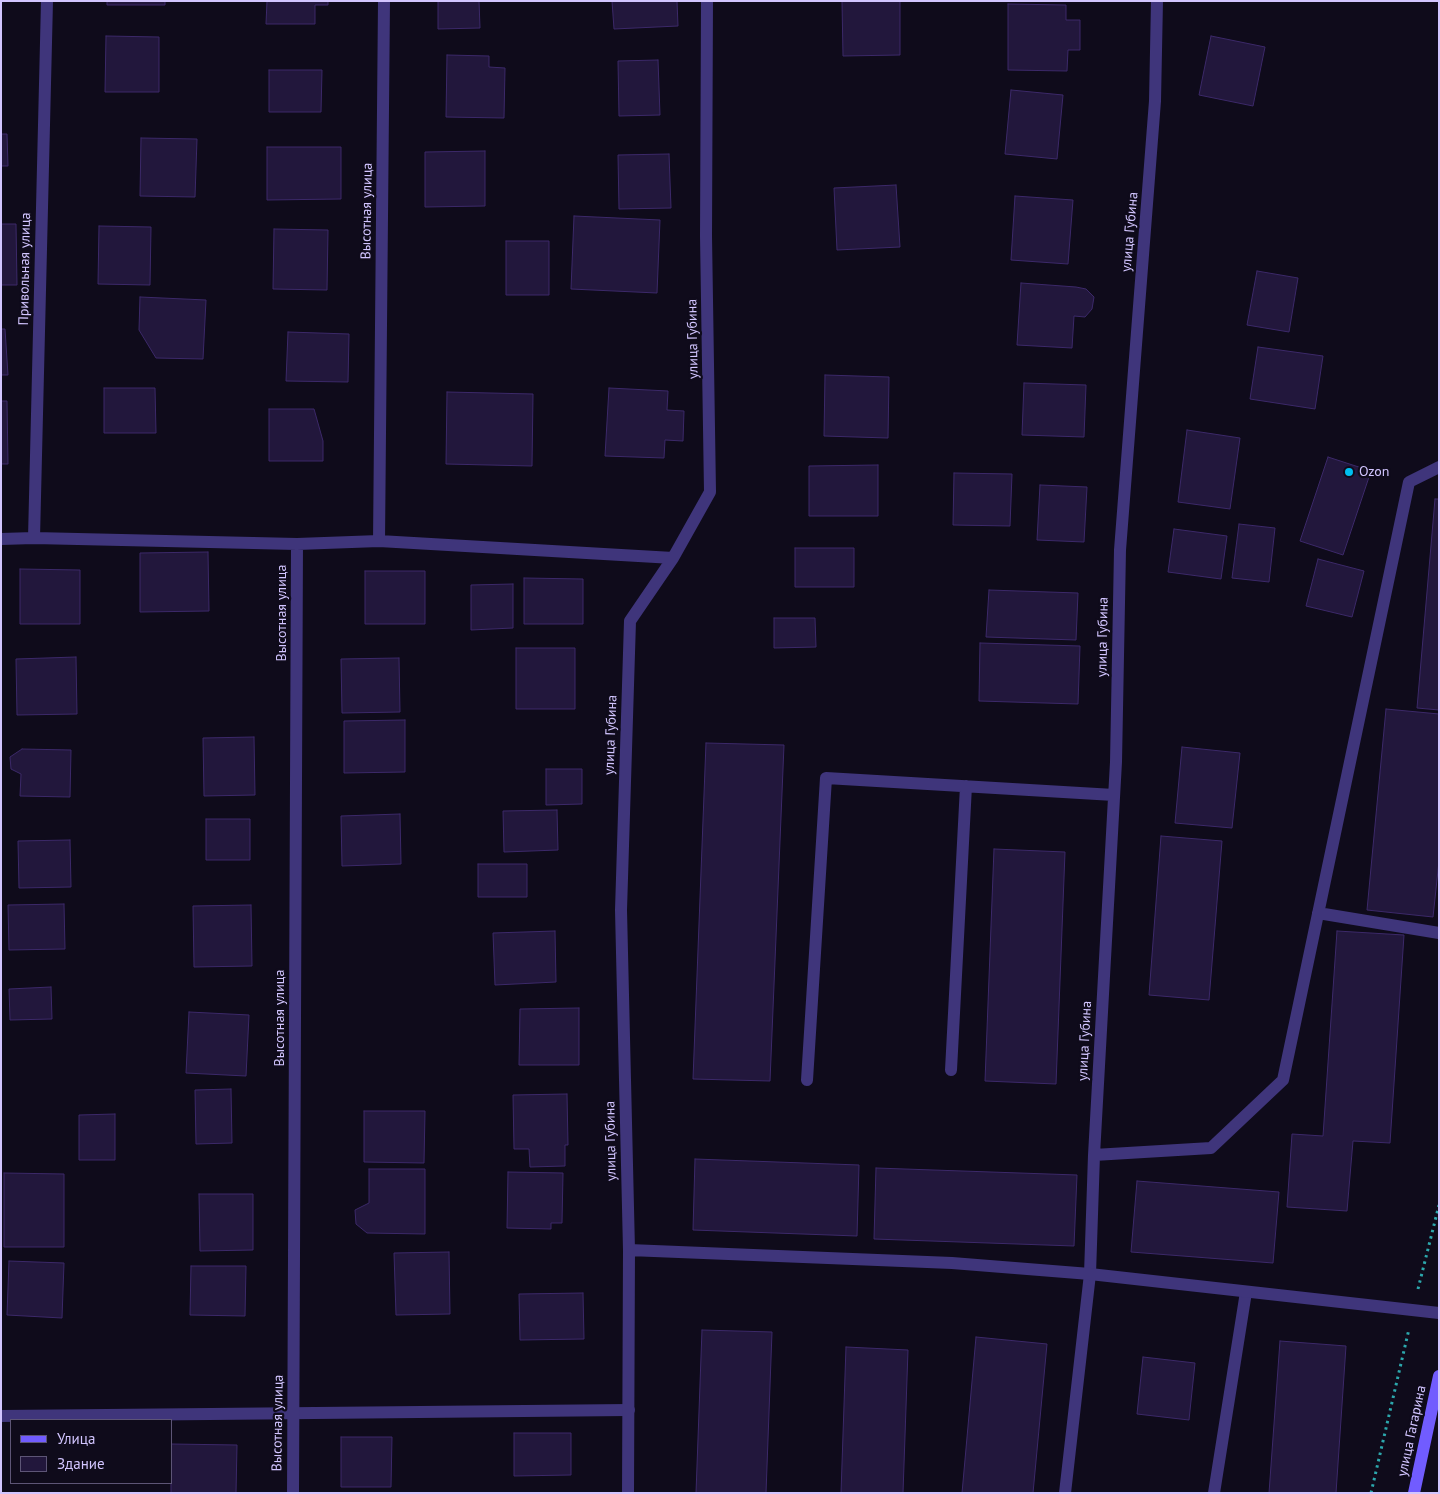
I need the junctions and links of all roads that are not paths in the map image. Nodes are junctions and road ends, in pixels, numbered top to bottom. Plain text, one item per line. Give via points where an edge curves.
1 (46, 1) edge
2 (384, 1) edge
3 (707, 1) edge
4 (1157, 1) edge
5 (1439, 467) edge
6 (34, 538) junction
7 (1, 539) edge
8 (379, 542) junction
9 (297, 544) junction
10 (673, 558) junction
11 (966, 786) junction
12 (1114, 794) junction
13 (1318, 913) junction
14 (1439, 933) edge
15 (951, 1070) dead end
16 (807, 1080) dead end
17 (1094, 1155) junction
18 (629, 1250) junction
19 (1090, 1274) junction
20 (1246, 1292) junction
21 (1439, 1313) edge
22 (1439, 1376) edge
23 (629, 1410) junction
24 (294, 1414) junction
25 (1, 1416) edge
26 (293, 1493) edge
27 (628, 1493) edge
28 (1065, 1493) edge
29 (1214, 1493) edge
30 (1414, 1493) edge

1 - 6 street, Привольная улица
2 - 8 street, Высотная улица
3 - 10 street, улица Губина via 710,492
4 - 12 street, улица Губина via 1155,101 1120,550
5 - 13 street via 1409,482
6 - 7 street
6 - 9 street
8 - 9 street
8 - 10 street
9 - 24 street, Высотная улица
10 - 18 street, улица Губина via 630,621 621,910
11 - 12 street
11 - 15 street
11 - 16 street via 826,778
12 - 17 street, улица Губина
13 - 14 street
13 - 17 street via 1283,1080 1211,1148
17 - 19 street, улица Губина
18 - 19 street via 952,1263
18 - 23 street, улица Губина
19 - 20 street
19 - 28 street, улица Губина
20 - 21 street
20 - 29 street
22 - 30 street, улица Гагарина
23 - 24 street
23 - 27 street, улица Губина
24 - 25 street
24 - 26 street, Высотная улица

